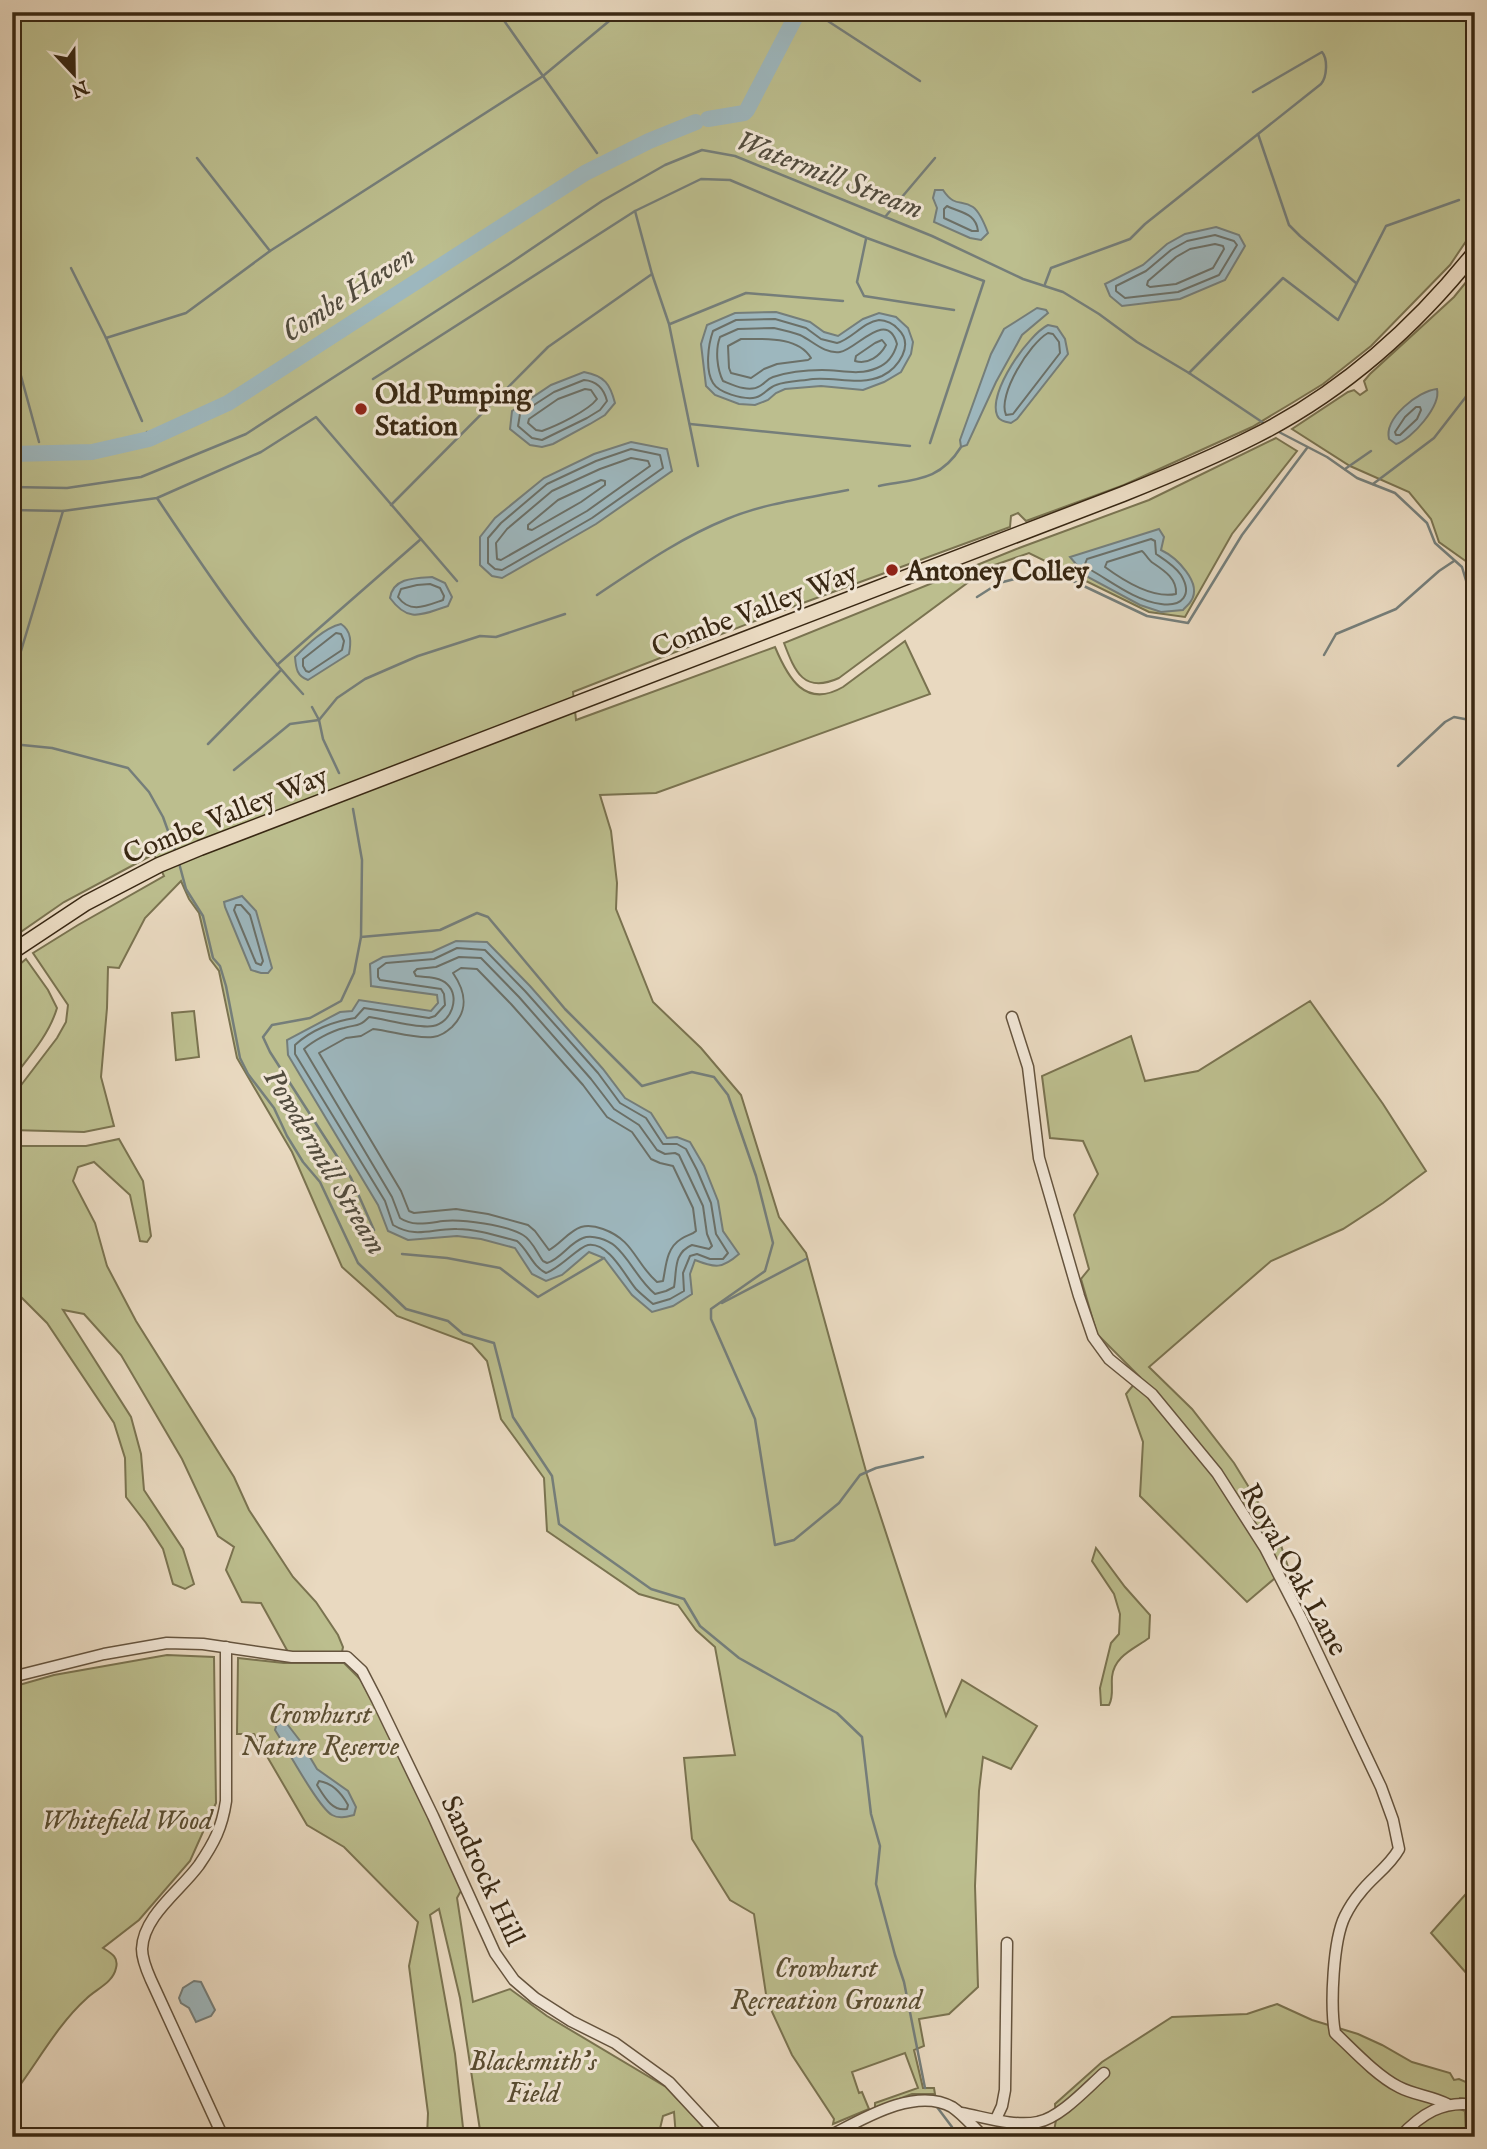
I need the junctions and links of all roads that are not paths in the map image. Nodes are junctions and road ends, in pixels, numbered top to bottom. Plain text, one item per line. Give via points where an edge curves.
1 (1475, 252) edge
2 (12, 952) edge
3 (1012, 1017) dead end
4 (226, 1647) junction
5 (12, 1677) edge
6 (1007, 1942) dead end
7 (1104, 2073) dead end
8 (1447, 2104) junction
9 (1475, 2105) edge
10 (961, 2113) junction
11 (996, 2119) junction
12 (223, 2137) edge
13 (720, 2137) edge
14 (828, 2137) edge
15 (984, 2137) edge
16 (1400, 2137) edge

1 - 2 main road, Combe Valley Way via 1445,289 1379,353 1257,436 1123,494 200,848 86,903
3 - 8 street, Royal Oak Lane via 1028,1067 1039,1158 1093,1337 1109,1359 1152,1394 1217,1473 1265,1548 1380,1784 1393,1820 1399,1849 1344,1917 1334,1981 1335,2033 1399,2087
4 - 5 street, Sandrock Hill via 167,1643 137,1647
4 - 12 street via 222,1826 198,1866 161,1908 142,1949 151,1980
4 - 13 street, Sandrock Hill via 347,1657 362,1671 495,1953 514,1980 534,1998 615,2043 669,2081
6 - 11 street via 1005,2090
7 - 11 street via 1048,2118 1037,2122
8 - 9 street
8 - 16 street via 1415,2121
10 - 11 street
10 - 14 street via 930,2100 908,2102 874,2113
10 - 15 street

